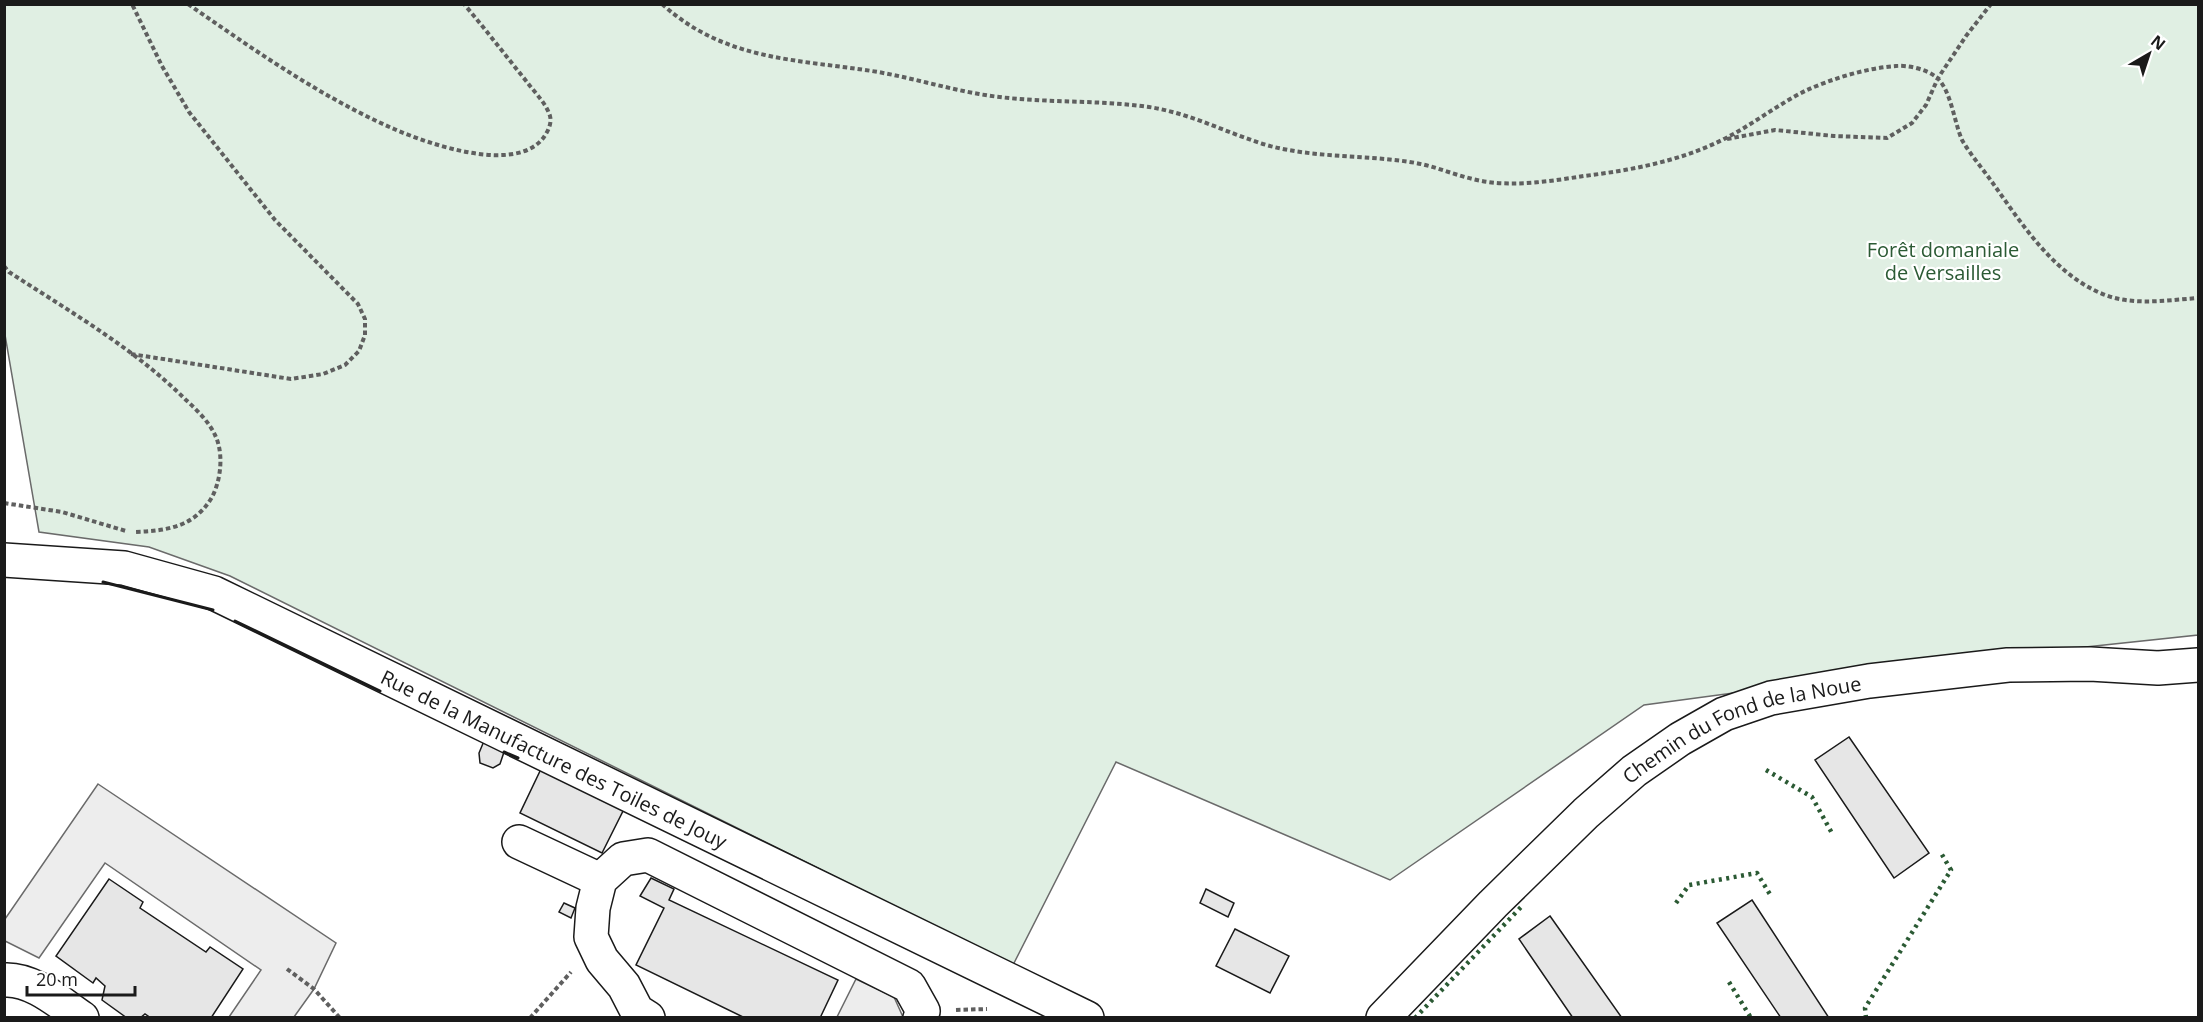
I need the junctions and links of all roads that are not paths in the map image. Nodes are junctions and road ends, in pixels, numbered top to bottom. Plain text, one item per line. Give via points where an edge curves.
1 (4, 560) edge
2 (2199, 665) edge
3 (519, 842) dead end
4 (600, 880) junction
5 (4, 980) edge
6 (922, 1014) edge
7 (82, 1017) edge
8 (648, 1017) edge
9 (1087, 1017) edge
10 (1383, 1017) edge

1 - 9 street, Rue de la Manufacture des Toiles de Jouy via 124,568 214,593
2 - 10 street, Chemin du Fond de la Noue via 1996,667 1869,681 1770,698 1724,714 1634,771 1586,813
3 - 4 street
4 - 6 street via 624,859 648,855 909,986
4 - 8 street via 591,937 637,1011
5 - 7 street via 13,979 36,989

